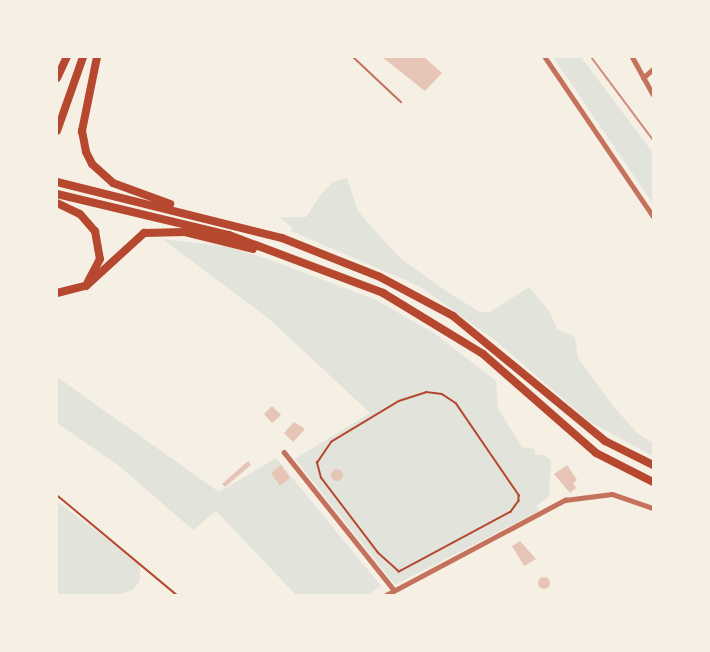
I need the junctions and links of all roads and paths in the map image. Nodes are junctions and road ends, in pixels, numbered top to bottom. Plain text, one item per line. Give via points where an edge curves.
1 (67, 57) edge
2 (83, 57) edge
3 (97, 57) edge
4 (353, 57) edge
5 (545, 57) edge
6 (632, 57) edge
7 (653, 69) edge
8 (57, 78) edge
9 (643, 78) junction
10 (653, 95) edge
11 (401, 102) dead end
12 (57, 131) edge
13 (57, 182) edge
14 (57, 194) edge
15 (57, 203) edge
16 (653, 216) edge
17 (211, 218) junction
18 (338, 274) junction
19 (86, 286) junction
20 (57, 293) edge
21 (284, 452) dead end
22 (653, 465) edge
23 (653, 482) edge
24 (57, 495) edge
25 (653, 508) edge
26 (399, 572) junction
27 (388, 582) junction
28 (394, 590) junction
29 (177, 595) edge
30 (386, 595) edge

1 - 8 highway
2 - 12 highway
3 - 17 highway via 82,131 92,164 113,183 128,190
4 - 11 lane
5 - 16 street
6 - 9 street
7 - 9 street
9 - 10 street
13 - 17 highway
14 - 18 highway via 229,235
15 - 19 highway via 80,214 98,238 100,259
17 - 22 highway via 282,238 380,277 453,316 604,441
18 - 19 highway via 224,240 162,230 133,241
18 - 23 highway via 383,293 449,330 483,354 596,453
19 - 20 highway
21 - 27 street
24 - 29 path
25 - 28 street via 612,494 565,500
26 - 26 path via 511,512 519,501 519,495 456,403 434,392 417,393 331,442 317,463 321,478 378,553
26 - 27 path
27 - 28 street
28 - 30 street

